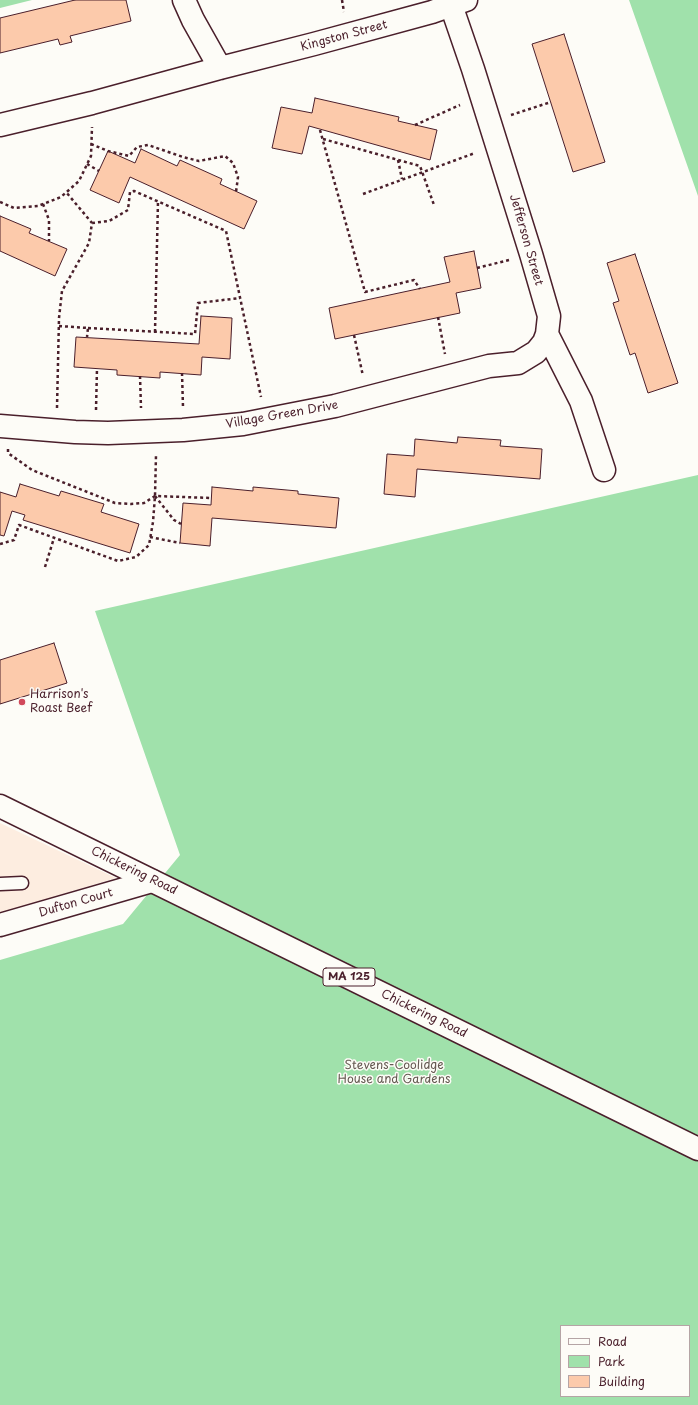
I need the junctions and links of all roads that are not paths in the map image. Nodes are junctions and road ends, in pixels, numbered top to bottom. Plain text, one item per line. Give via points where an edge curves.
1 (184, 0) edge
2 (458, 3) edge
3 (220, 68) junction
4 (0, 125) edge
5 (547, 334) junction
6 (4, 426) edge
7 (604, 470) dead end
8 (0, 806) edge
9 (152, 881) junction
10 (22, 882) dead end
11 (0, 884) edge
12 (0, 925) edge
13 (698, 1148) edge

1 - 3 street
2 - 3 street, Kingston Street
2 - 5 street, Jefferson Street via 481,95 549,316
3 - 4 street, Kingston Street
5 - 6 street, Village Green Drive via 536,352 518,363 489,366 335,406 243,424 148,433 95,433
5 - 7 street via 582,401
8 - 9 street, Chickering Road / MA 125
9 - 12 street, Dufton Court
9 - 13 street, Chickering Road / MA 125
10 - 11 lane

